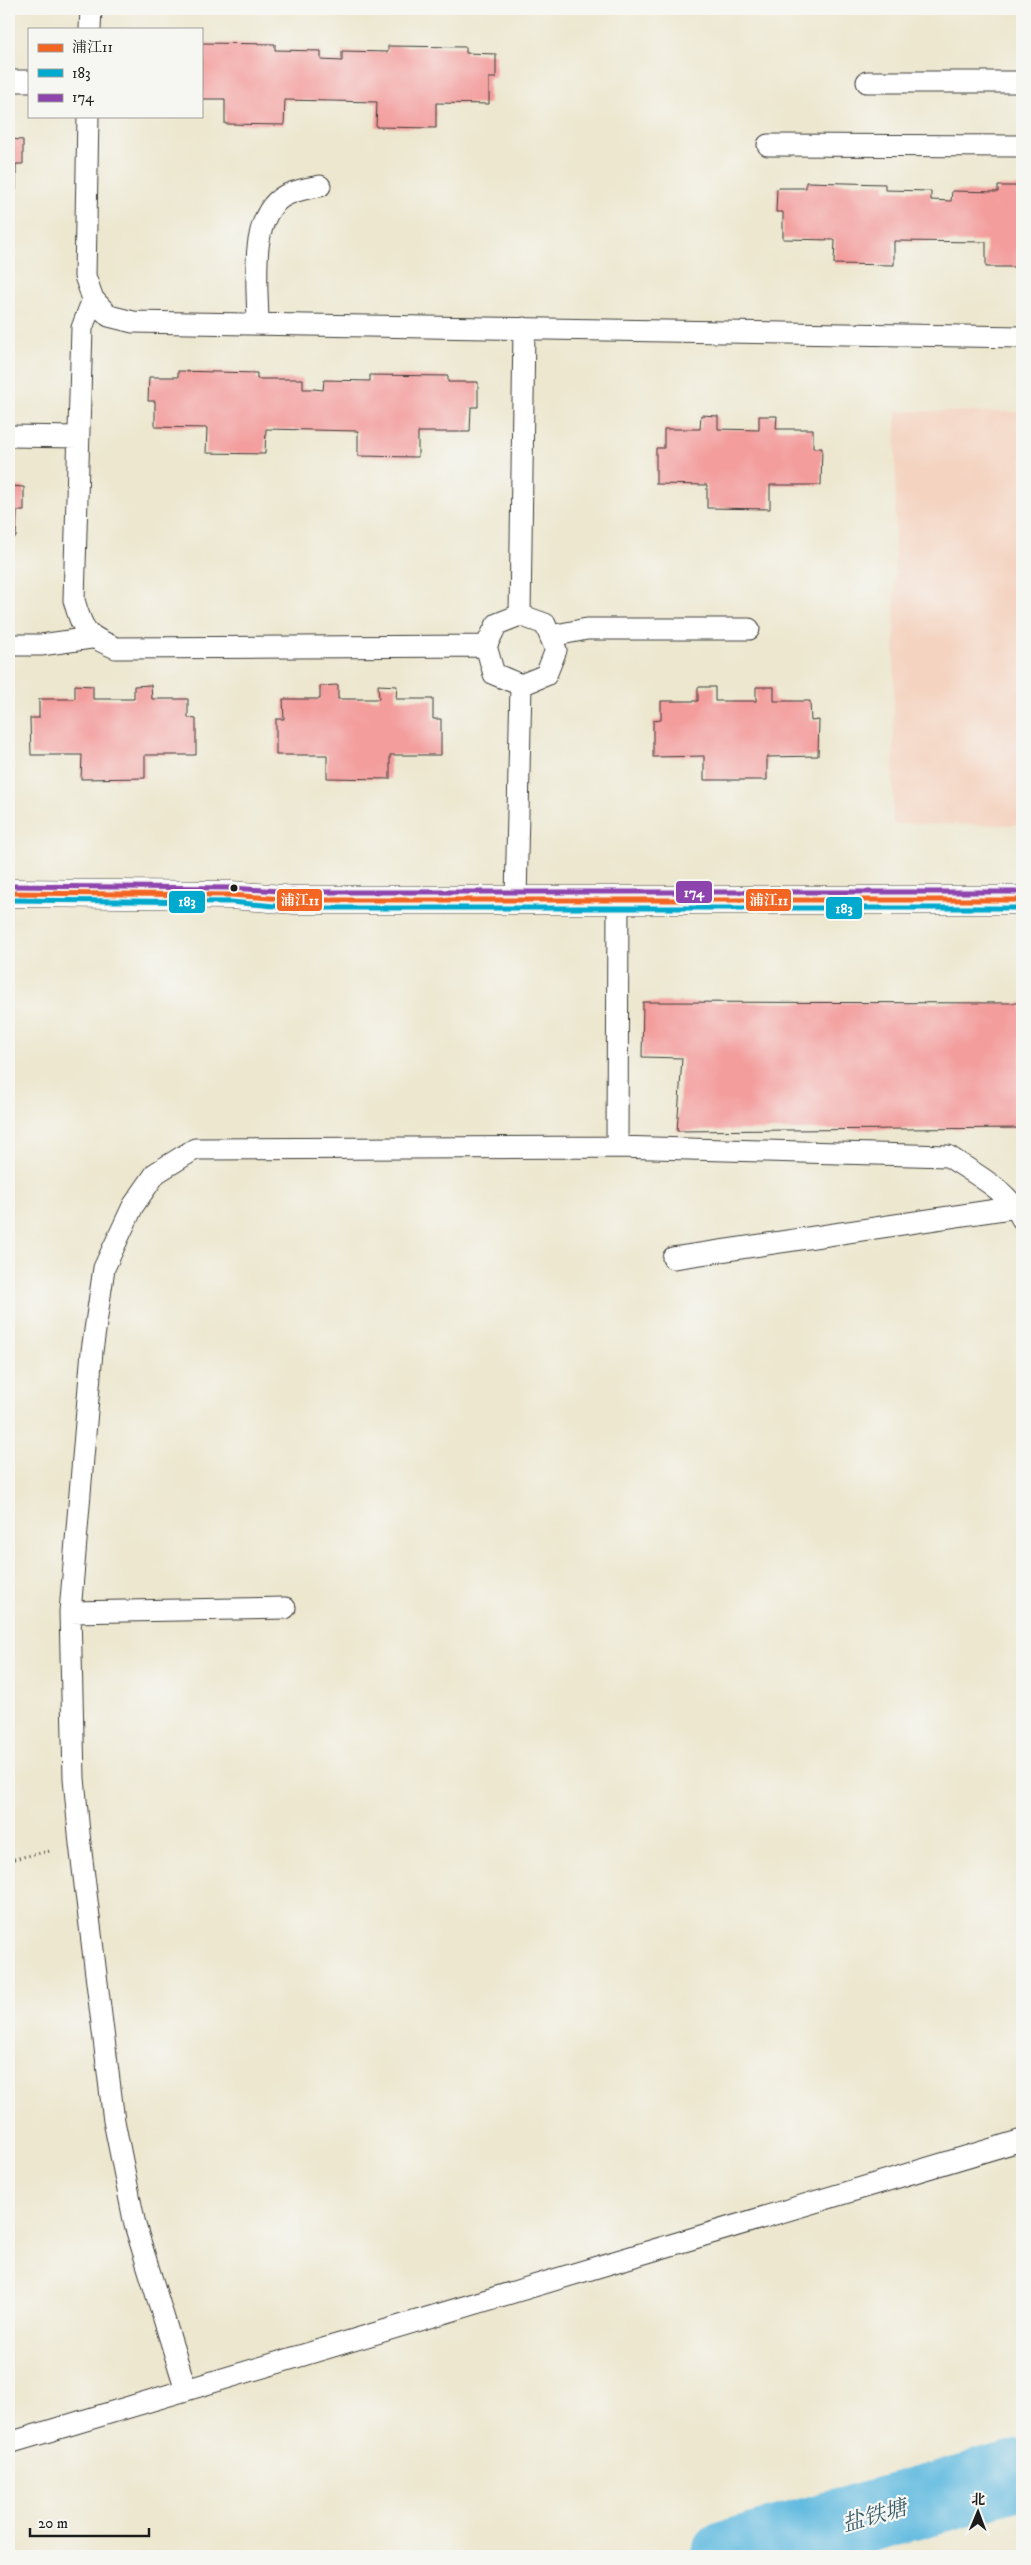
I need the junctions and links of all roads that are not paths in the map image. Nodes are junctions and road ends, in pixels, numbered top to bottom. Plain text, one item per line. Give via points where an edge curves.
1 (91, 9) edge
2 (90, 28) edge
3 (9, 81) edge
4 (28, 82) edge
5 (867, 82) dead end
6 (1022, 82) edge
7 (88, 118) edge
8 (768, 146) dead end
9 (1022, 146) edge
10 (320, 186) dead end
11 (93, 299) junction
12 (258, 324) junction
13 (524, 328) junction
14 (1022, 336) edge
15 (9, 436) edge
16 (79, 437) junction
17 (520, 615) junction
18 (748, 629) dead end
19 (551, 636) junction
20 (91, 638) junction
21 (9, 645) edge
22 (486, 646) junction
23 (521, 685) junction
24 (9, 893) edge
25 (516, 898) junction
26 (618, 899) junction
27 (1022, 900) edge
28 (617, 1147) junction
29 (1019, 1213) edge
30 (673, 1258) dead end
31 (285, 1608) dead end
32 (70, 1612) junction
33 (1022, 2140) edge
34 (186, 2390) junction
35 (9, 2443) edge

1 - 2 lane
3 - 4 lane
5 - 6 lane
7 - 11 lane via 85,276
8 - 9 lane
10 - 12 lane via 285,196 270,208 262,223 258,241
11 - 12 lane via 109,316 133,322
11 - 16 lane via 82,328
12 - 13 lane
13 - 14 lane
13 - 17 lane
15 - 16 lane
16 - 20 lane via 74,600 80,621
17 - 19 lane via 545,624
17 - 22 lane via 497,624
18 - 19 lane via 587,629
19 - 23 lane via 556,650 546,674
20 - 21 lane via 41,645
20 - 22 lane via 116,648
22 - 23 lane via 494,674
23 - 25 lane
24 - 25 street via 231,895 295,900
25 - 26 street
26 - 27 street
26 - 28 lane
28 - 29 lane via 948,1156 989,1184
28 - 32 lane via 195,1149 156,1173 133,1206 104,1268 92,1351
29 - 30 lane
31 - 32 lane
32 - 34 lane via 74,1778 114,2121 135,2225
33 - 34 lane
34 - 35 lane

